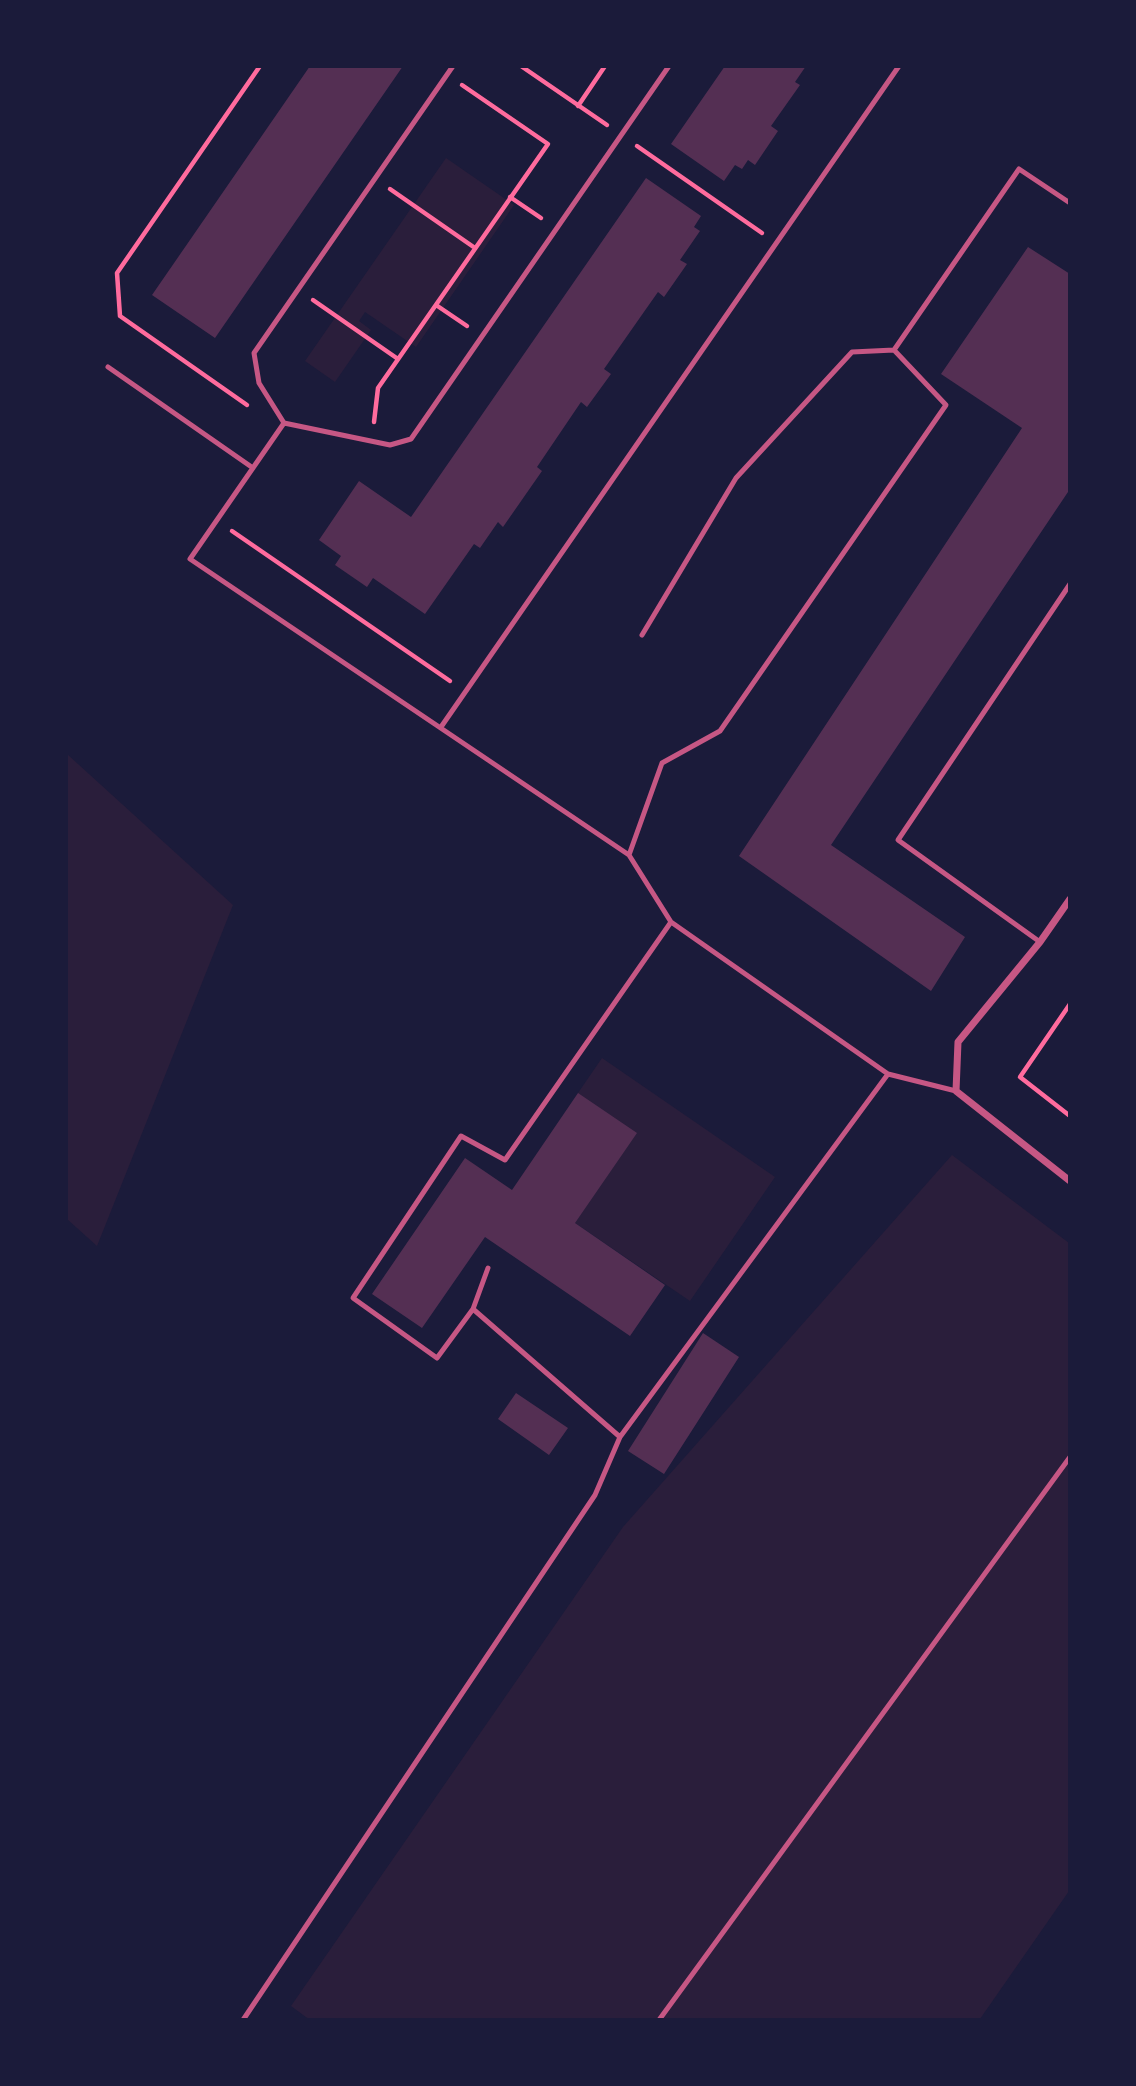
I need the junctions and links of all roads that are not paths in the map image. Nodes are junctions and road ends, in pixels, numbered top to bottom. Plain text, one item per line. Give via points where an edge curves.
1 (453, 66) edge
2 (669, 66) edge
3 (899, 66) edge
4 (1069, 203) edge
5 (894, 350) junction
6 (108, 367) dead end
7 (284, 423) junction
8 (253, 468) junction
9 (1069, 584) edge
10 (642, 635) dead end
11 (441, 727) junction
12 (629, 855) junction
13 (1069, 900) edge
14 (671, 922) junction
15 (1040, 942) junction
16 (888, 1074) junction
17 (956, 1091) junction
18 (1069, 1181) edge
19 (488, 1268) dead end
20 (473, 1309) junction
21 (620, 1437) junction
22 (1069, 1457) edge
23 (243, 2020) edge
24 (659, 2020) edge

1 - 7 lane via 254,353 258,383
2 - 7 lane via 411,439 390,445
3 - 11 lane
4 - 5 lane via 1019,169
5 - 10 lane via 852,352 736,478
5 - 12 lane via 946,405 720,732 662,763
6 - 8 lane
7 - 8 lane
8 - 11 lane via 190,559
9 - 15 lane via 898,840
11 - 12 lane
12 - 14 lane
13 - 15 street
14 - 16 lane
14 - 20 lane via 505,1160 461,1136 353,1298 438,1358
15 - 17 street via 958,1042
16 - 17 lane
16 - 21 lane
17 - 18 street
19 - 20 lane
20 - 21 lane
21 - 23 lane via 595,1495
22 - 24 lane

